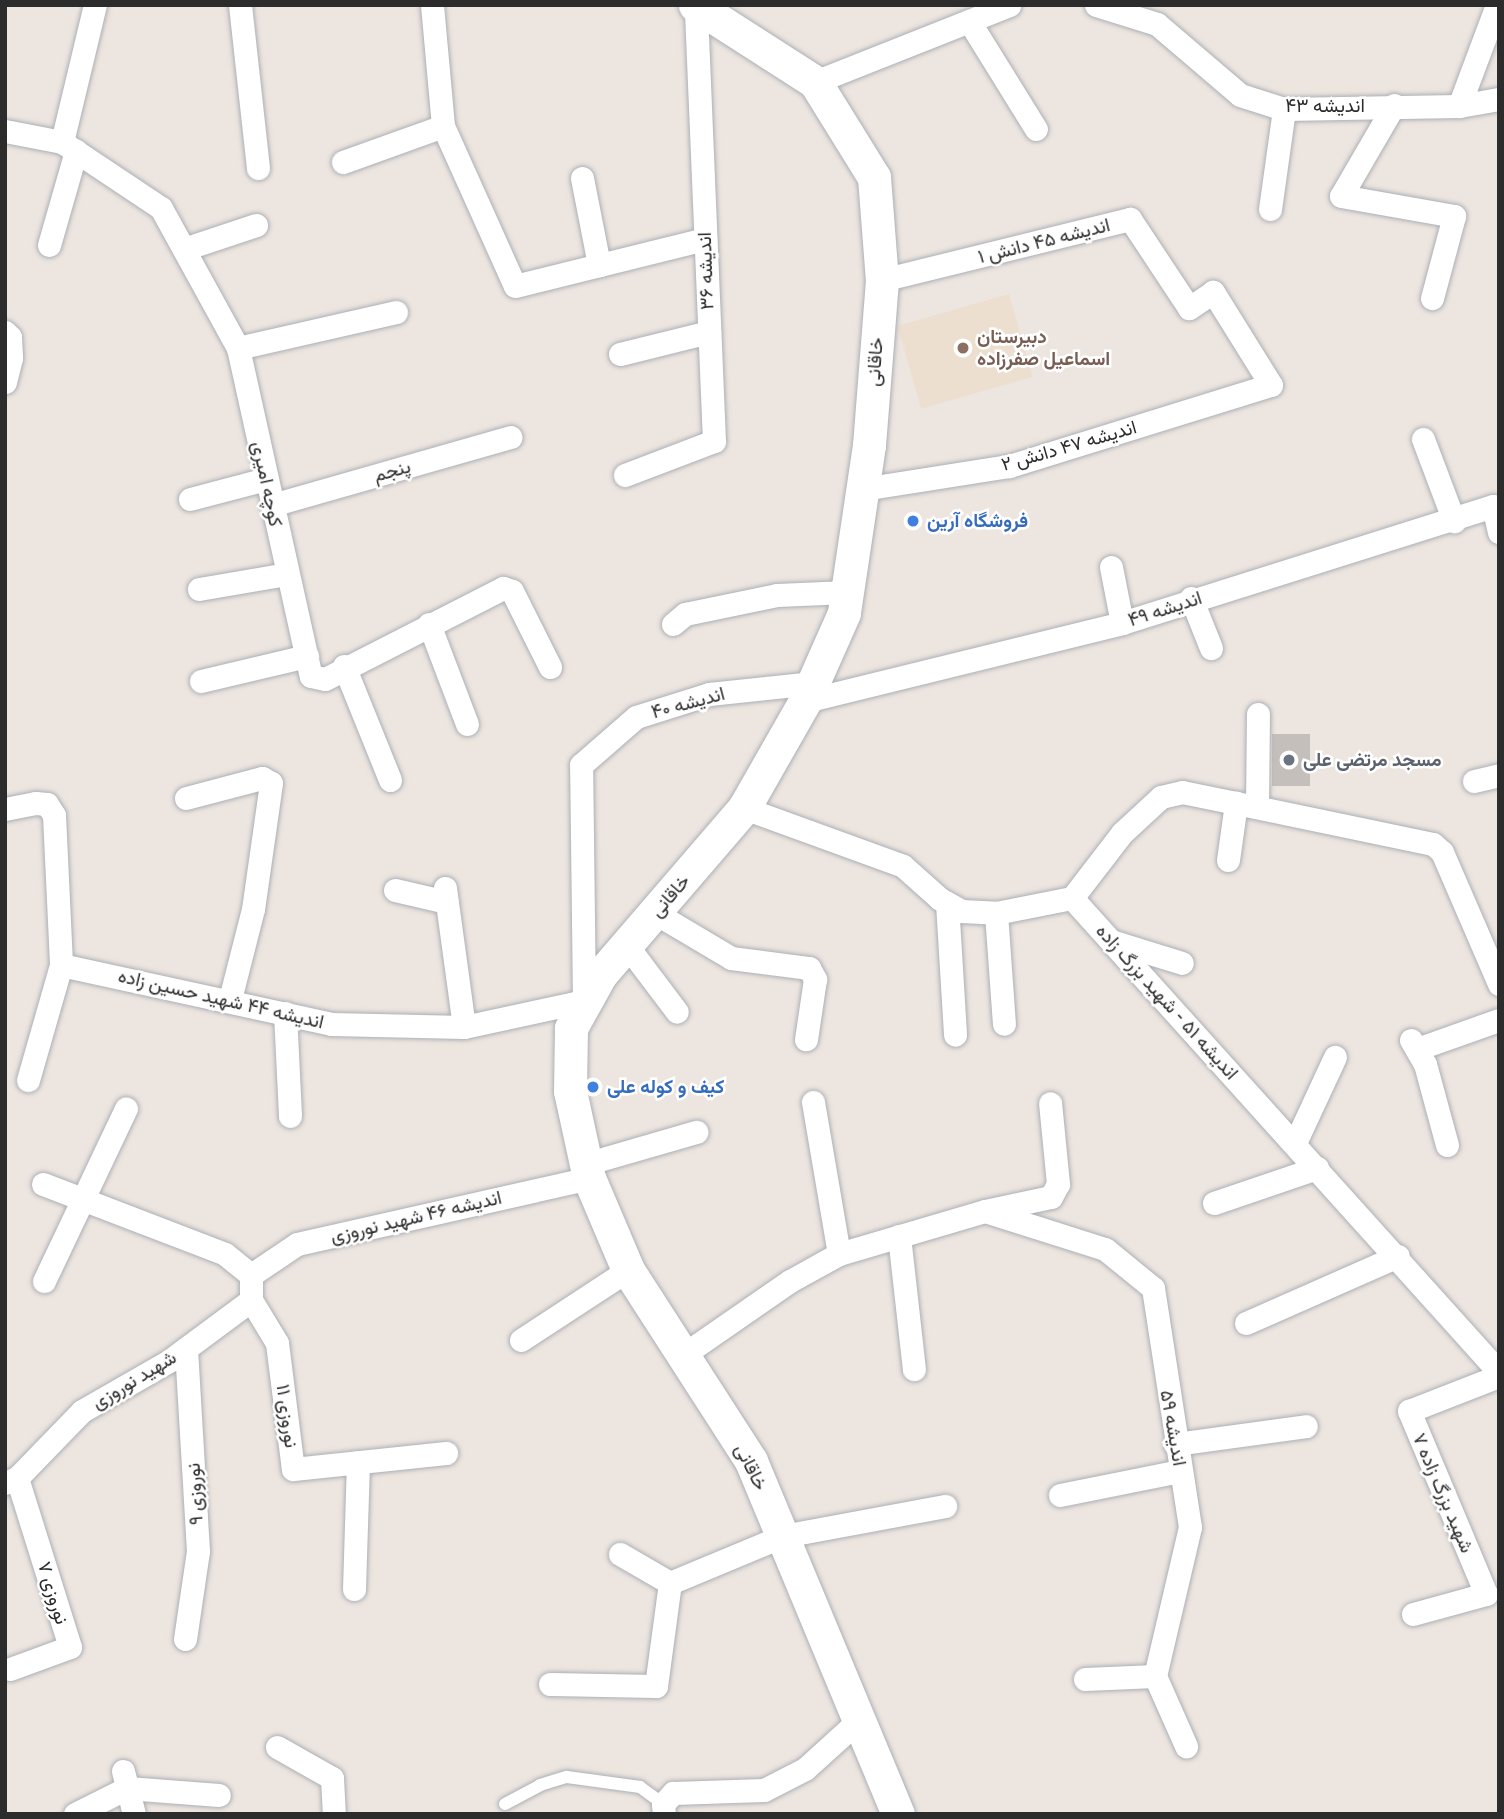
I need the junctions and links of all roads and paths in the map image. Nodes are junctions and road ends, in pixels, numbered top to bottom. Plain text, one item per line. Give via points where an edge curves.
1 (95, 5) edge
2 (240, 5) edge
3 (432, 5) edge
4 (1009, 5) edge
5 (1096, 5) edge
6 (1497, 5) edge
7 (696, 6) edge
8 (1159, 15) edge
9 (969, 21) junction
10 (815, 82) junction
11 (1499, 99) edge
12 (1394, 105) junction
13 (1459, 106) junction
14 (1284, 109) junction
15 (443, 126) junction
16 (1036, 129) dead end
17 (5, 131) edge
18 (69, 147) junction
19 (344, 162) dead end
20 (258, 168) dead end
21 (582, 178) dead end
22 (1270, 209) dead end
23 (256, 225) dead end
24 (705, 239) junction
25 (49, 245) dead end
26 (184, 249) junction
27 (599, 265) junction
28 (882, 280) junction
29 (1432, 298) dead end
30 (396, 312) dead end
31 (5, 332) edge
32 (709, 332) junction
33 (238, 348) junction
34 (620, 354) dead end
35 (5, 382) edge
36 (1271, 385) joint
37 (511, 437) dead end
38 (1423, 439) dead end
39 (625, 475) dead end
40 (266, 479) junction
41 (862, 489) junction
42 (190, 499) dead end
43 (1496, 504) edge
44 (272, 505) junction
45 (1454, 521) junction
46 (1499, 532) edge
47 (1111, 567) dead end
48 (287, 574) junction
49 (199, 589) dead end
50 (848, 592) junction
51 (1191, 598) junction
52 (1122, 623) junction
53 (429, 624) junction
54 (673, 624) dead end
55 (1212, 648) dead end
56 (307, 656) junction
57 (344, 666) junction
58 (550, 667) dead end
59 (201, 681) dead end
60 (809, 692) junction
61 (1258, 714) dead end
62 (467, 724) dead end
63 (1499, 775) edge
64 (390, 780) dead end
65 (1474, 781) dead end
66 (186, 798) dead end
67 (1247, 805) junction
68 (744, 808) junction
69 (5, 809) edge
70 (1228, 860) dead end
71 (395, 890) dead end
72 (1072, 898) junction
73 (947, 904) junction
74 (996, 913) junction
75 (657, 914) junction
76 (1111, 941) junction
77 (625, 943) junction
78 (1490, 944) edge
79 (1182, 963) dead end
80 (61, 965) junction
81 (1499, 984) edge
82 (230, 999) junction
83 (584, 1001) junction
84 (677, 1012) dead end
85 (285, 1013) junction
86 (1499, 1020) edge
87 (1004, 1024) dead end
88 (464, 1027) junction
89 (955, 1035) dead end
90 (806, 1039) dead end
91 (1335, 1057) dead end
92 (28, 1080) dead end
93 (813, 1102) dead end
94 (1050, 1103) dead end
95 (126, 1108) dead end
96 (290, 1116) dead end
97 (696, 1132) dead end
98 (1295, 1143) junction
99 (1447, 1144) dead end
100 (1317, 1168) junction
101 (587, 1171) junction
102 (43, 1184) dead end
103 (84, 1200) junction
104 (1214, 1203) dead end
105 (985, 1211) junction
106 (900, 1236) junction
107 (839, 1254) junction
108 (1398, 1256) junction
109 (628, 1270) junction
110 (251, 1275) junction
111 (44, 1281) dead end
112 (251, 1300) junction
113 (1246, 1323) dead end
114 (521, 1340) dead end
115 (186, 1349) junction
116 (683, 1355) junction
117 (914, 1369) dead end
118 (1499, 1374) edge
119 (1306, 1426) dead end
120 (1175, 1444) junction
121 (446, 1453) dead end
122 (358, 1462) junction
123 (1180, 1471) junction
124 (11, 1480) edge
125 (1060, 1495) dead end
126 (945, 1506) dead end
127 (783, 1536) junction
128 (620, 1554) dead end
129 (670, 1583) junction
130 (354, 1589) dead end
131 (1413, 1614) dead end
132 (185, 1639) dead end
133 (10, 1668) dead end
134 (1155, 1676) junction
135 (1085, 1679) dead end
136 (550, 1685) dead end
137 (858, 1721) junction
138 (1186, 1746) dead end
139 (278, 1747) dead end
140 (125, 1779) junction
141 (219, 1796) dead end
142 (505, 1804) dead end
143 (664, 1809) edge
144 (75, 1814) edge
145 (134, 1814) edge
146 (334, 1814) edge
147 (898, 1814) edge

1 - 18 street
2 - 20 street
3 - 15 street
4 - 9 street
5 - 8 street, اندیشه ۴۳
6 - 13 street
7 - 10 main road, خاقانی
7 - 24 street, اندیشه ۳۶
8 - 14 street, اندیشه ۴۳ via 1240,95
9 - 10 street
9 - 16 street
10 - 28 main road, خاقانی via 874,177
11 - 13 street, اندیشه ۴۳
12 - 13 street, اندیشه ۴۳
12 - 14 street, اندیشه ۴۳
12 - 29 street via 1341,196 1454,216
14 - 22 street
15 - 19 street
15 - 27 street via 515,286
17 - 18 street
18 - 25 street
18 - 26 street, کوچه امیری via 162,208
21 - 27 street
23 - 26 street
24 - 27 street
24 - 32 street, اندیشه ۳۶
26 - 33 street, کوچه امیری
28 - 36 street, اندیشه ۴۵ دانش ۱ via 1130,219 1189,308 1213,292
28 - 41 main road, خاقانی
30 - 33 street
31 - 35 street via 11,358
32 - 34 street
32 - 39 street, اندیشه ۳۶ via 714,441
33 - 40 street, کوچه امیری
36 - 41 street, اندیشه ۴۷ دانش ۲ via 1009,466
37 - 44 street, پنجم
38 - 45 street
40 - 42 street
40 - 44 street, کوچه امیری
41 - 50 main road, خاقانی
43 - 45 street, اندیشه ۴۹
43 - 46 street, اندیشه ۴۹
44 - 48 street, کوچه امیری
45 - 51 street, اندیشه ۴۹
47 - 52 street
48 - 49 street
48 - 56 street, کوچه امیری
50 - 54 street via 777,595 685,614
50 - 60 main road, خاقانی via 844,613
51 - 52 street, اندیشه ۴۹
51 - 55 street
52 - 60 street, اندیشه ۴۹
53 - 57 street, کوچه امیری
53 - 58 street, کوچه امیری via 508,588
53 - 62 street
56 - 57 street, کوچه امیری via 311,676 317,679 325,680
56 - 59 street
57 - 64 street
60 - 68 main road, خاقانی
60 - 83 street, اندیشه ۴۰ via 709,694 636,717 581,765
61 - 67 street
63 - 65 street
66 - 82 street via 262,778 271,783 253,909
67 - 70 street
67 - 72 street via 1182,792 1161,797 1122,833
67 - 78 street via 1433,844 1442,852
68 - 73 street via 903,866
68 - 75 main road, خاقانی
69 - 80 street via 47,804 54,815
71 - 88 street via 446,895
72 - 74 street
72 - 76 street, اندیشه ۵۱ - شهید بزرگ زاده
73 - 74 street via 962,911
73 - 89 street
74 - 87 street
75 - 77 main road, خاقانی
75 - 90 street via 730,958 809,968 815,979
76 - 79 street
76 - 98 street, اندیشه ۵۱ - شهید بزرگ زاده
77 - 83 main road, خاقانی
77 - 84 street
78 - 81 street
80 - 82 street, اندیشه ۴۴ شهید حسین زاده
80 - 92 street
82 - 85 street, اندیشه ۴۴ شهید حسین زاده
83 - 88 street, اندیشه ۴۴ شهید حسین زاده
83 - 101 main road, خاقانی via 571,1028 568,1066
85 - 88 street, اندیشه ۴۴ شهید حسین زاده via 331,1024
85 - 96 street
86 - 99 street via 1414,1045
91 - 98 street
93 - 107 street
94 - 105 street via 1057,1192
95 - 103 street
97 - 101 street, اندیشه ۴۶ شهید نوروزی
98 - 100 street, اندیشه ۵۱ - شهید بزرگ زاده
100 - 104 street
100 - 108 street, اندیشه ۵۱ - شهید بزرگ زاده
101 - 109 main road, خاقانی
101 - 110 street, اندیشه ۴۶ شهید نوروزی via 297,1244
102 - 103 street
103 - 110 street via 225,1254
103 - 111 street
105 - 106 street
105 - 120 street, اندیشه ۵۹ via 1105,1249 1153,1288
106 - 107 street
106 - 117 street
107 - 116 street via 790,1281
108 - 113 street
108 - 118 street, اندیشه ۵۱ - شهید بزرگ زاده
109 - 114 street
109 - 116 main road, خاقانی
110 - 112 street
112 - 115 street, شهید نوروزی
112 - 122 street, نوروزی ۱۱ via 277,1343 293,1469
115 - 124 street, شهید نوروزی via 82,1411
115 - 132 street, نوروزی ۹ via 198,1551
116 - 127 main road, خاقانی via 751,1461
118 - 131 street, شهید بزرگ زاده ۷ via 1409,1411 1486,1594
119 - 120 street
120 - 123 street, اندیشه ۵۹
121 - 122 street, نوروزی ۱۱
122 - 130 street
123 - 125 street
123 - 134 street, اندیشه ۵۹ via 1190,1527
124 - 133 street, نوروزی ۷ via 70,1647
126 - 127 street
127 - 129 street
127 - 137 main road, خاقانی
128 - 129 street
129 - 136 street via 656,1686
134 - 135 street
134 - 138 street
137 - 143 street via 805,1769 764,1790 725,1795 673,1793
137 - 147 main road, خاقانی
139 - 146 street via 332,1778
140 - 141 street
140 - 144 street
140 - 145 street
142 - 143 lane via 540,1785 568,1777 640,1787

